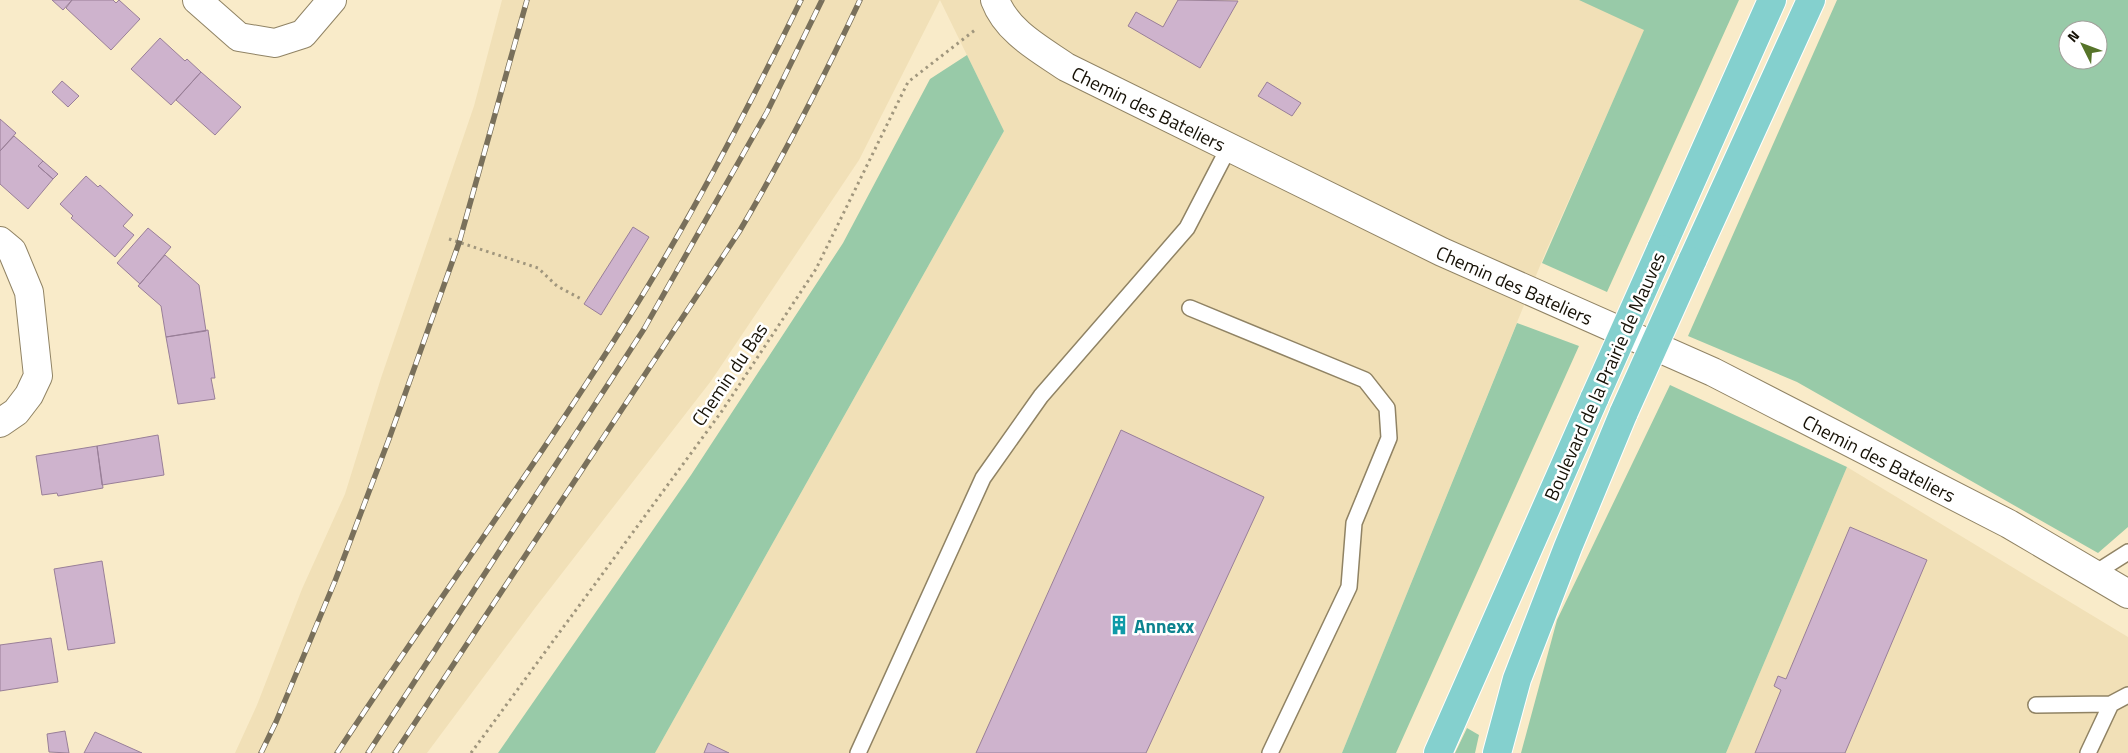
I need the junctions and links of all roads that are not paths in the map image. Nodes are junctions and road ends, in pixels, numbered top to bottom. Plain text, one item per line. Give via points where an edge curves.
1 (197, 0) edge
2 (332, 0) edge
3 (1772, 0) edge
4 (1811, 0) edge
5 (997, 6) edge
6 (1229, 148) junction
7 (0, 241) edge
8 (1190, 308) dead end
9 (0, 423) edge
10 (2128, 552) edge
11 (2095, 573) junction
12 (2128, 594) edge
13 (2128, 695) edge
14 (2111, 704) junction
15 (2036, 706) dead end
16 (858, 753) edge
17 (1270, 753) edge
18 (1438, 753) edge
19 (1497, 753) edge
20 (2088, 753) edge

1 - 2 street via 238,37 275,43 303,34
3 - 18 main road, Boulevard de la Prairie de Mauves, bridge
4 - 19 main road, Boulevard de la Prairie de Mauves, bridge via 1624,412 1517,679
5 - 6 street, Chemin des Bateliers via 1024,39 1066,67
6 - 11 street, Chemin des Bateliers via 1442,252 1713,372 2009,524
6 - 16 lane via 1187,228 1041,396 983,478
7 - 9 street via 12,251 29,292 38,376 30,394 16,412
8 - 17 lane via 1365,380 1387,408 1389,438 1354,523 1348,588
10 - 11 lane
11 - 12 street, Chemin des Bateliers
13 - 14 lane
14 - 15 lane
14 - 20 lane

